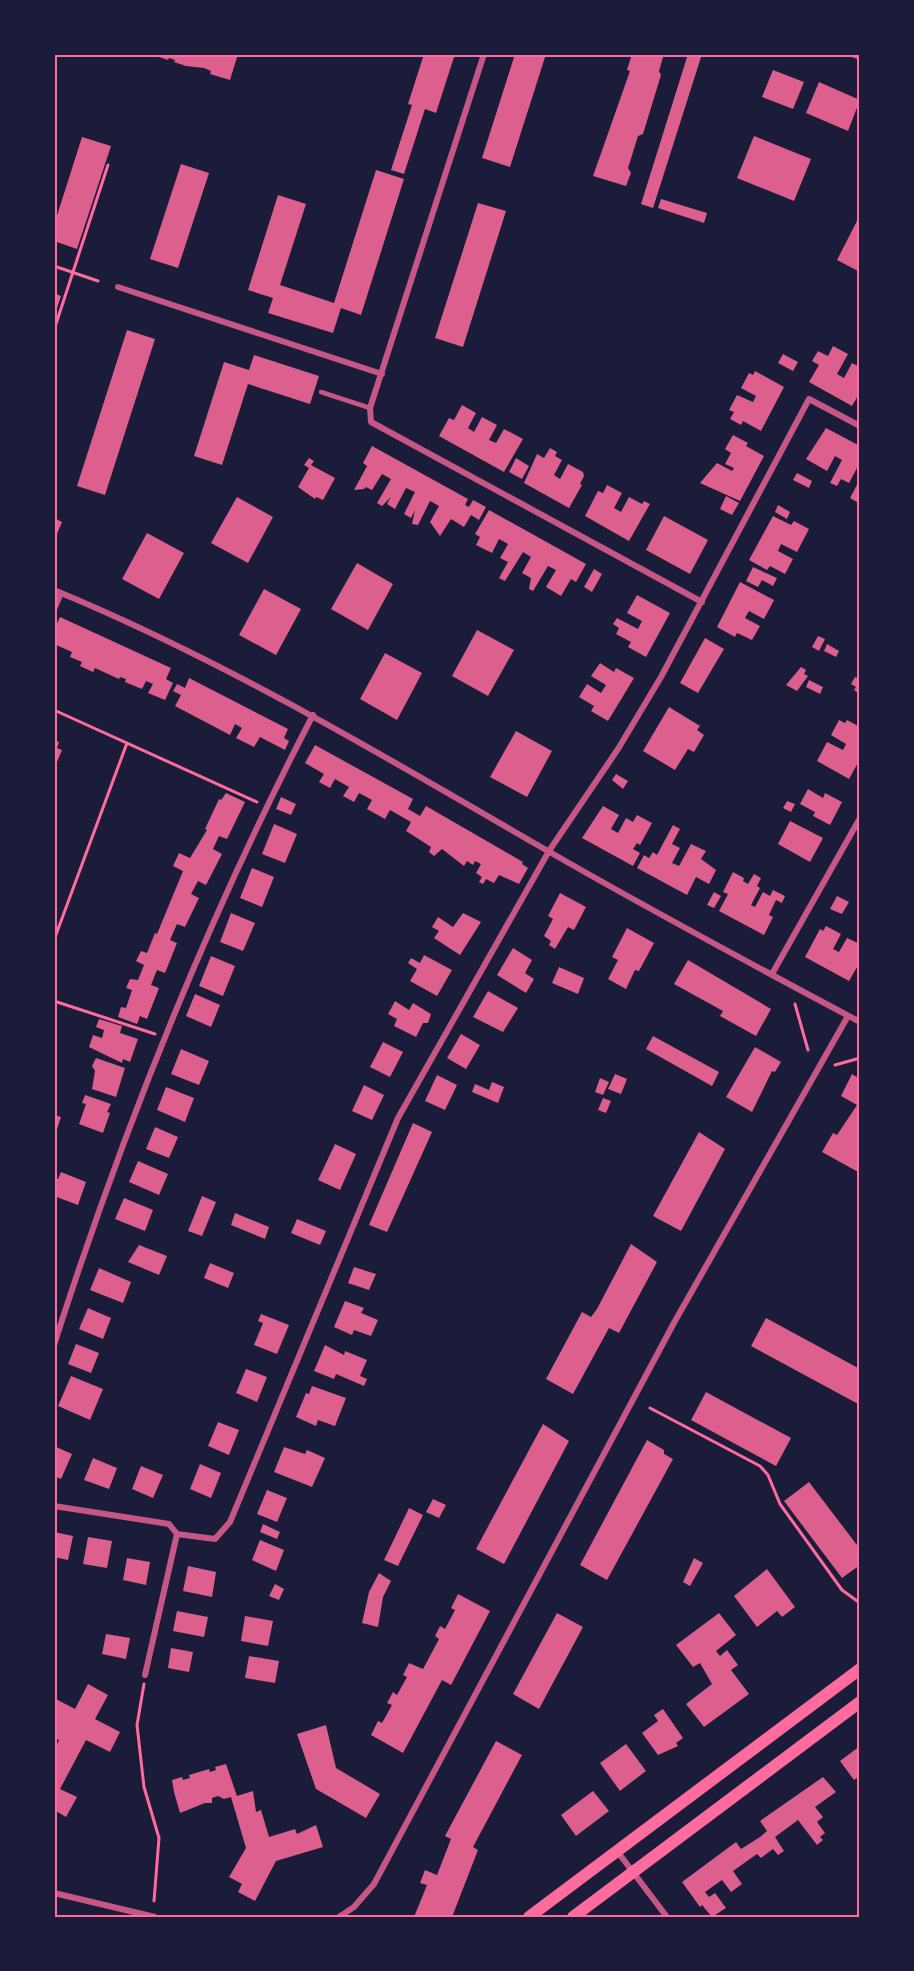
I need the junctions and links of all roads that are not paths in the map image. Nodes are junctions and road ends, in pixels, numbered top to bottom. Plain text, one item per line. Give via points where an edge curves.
1 (484, 54) edge
2 (852, 54) edge
3 (860, 57) edge
4 (118, 287) dead end
5 (382, 374) junction
6 (321, 392) dead end
7 (369, 408) junction
8 (860, 426) edge
9 (54, 590) edge
10 (61, 593) junction
11 (702, 602) junction
12 (54, 609) edge
13 (313, 715) junction
14 (860, 818) edge
15 (549, 851) junction
16 (772, 974) junction
17 (848, 1016) junction
18 (860, 1022) edge
19 (54, 1345) edge
20 (54, 1506) edge
21 (177, 1534) junction
22 (860, 1669) edge
23 (145, 1675) road end
24 (860, 1702) edge
25 (617, 1851) junction
26 (633, 1873) junction
27 (54, 1893) edge
28 (155, 1917) edge
29 (339, 1917) edge
30 (529, 1917) edge
31 (573, 1917) edge
32 (667, 1917) edge

1 - 5 street
2 - 3 street
4 - 5 street
5 - 7 street
6 - 7 lane
7 - 11 street via 371,422
8 - 11 street via 809,399
9 - 10 street
10 - 12 street
10 - 13 street via 187,650
11 - 15 street via 618,749
13 - 15 street
13 - 19 street via 266,806 164,1037
14 - 16 street
15 - 16 street
15 - 21 street via 398,1118 230,1522 215,1539
16 - 17 street
17 - 18 street
17 - 29 street via 675,1321 374,1884 354,1907
20 - 21 street via 169,1524
21 - 23 street
22 - 25 main road
24 - 26 main road
25 - 26 street
25 - 30 main road
26 - 31 main road
26 - 32 street
27 - 28 street

